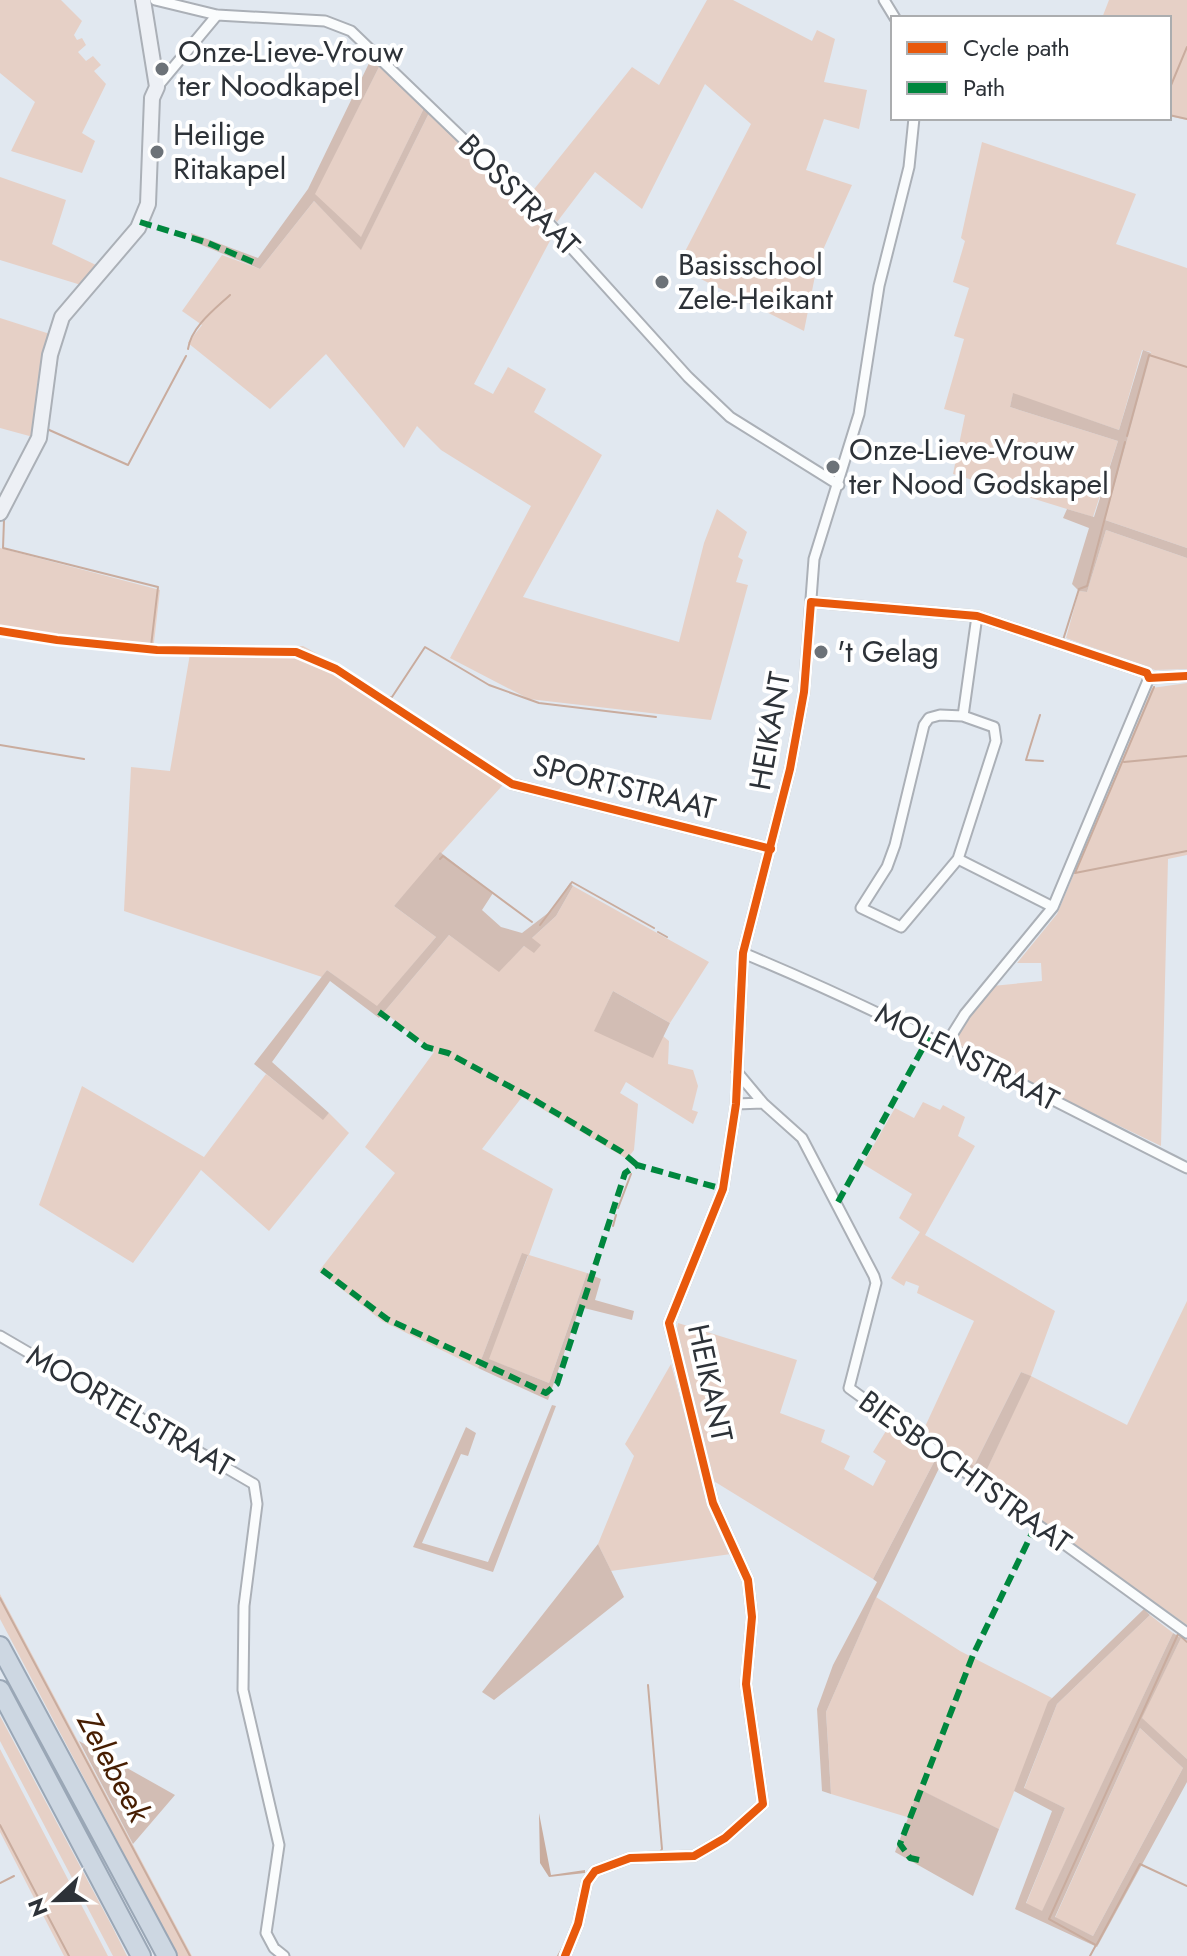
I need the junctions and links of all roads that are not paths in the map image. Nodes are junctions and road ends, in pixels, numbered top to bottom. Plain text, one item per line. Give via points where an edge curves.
1 (143, 0) edge
2 (155, 0) edge
3 (217, 15) junction
4 (151, 60) junction
5 (171, 68) junction
6 (157, 87) junction
7 (914, 120) edge
8 (839, 485) junction
9 (0, 513) edge
10 (811, 602) junction
11 (977, 616) junction
12 (1187, 676) edge
13 (1149, 678) junction
14 (963, 716) junction
15 (512, 784) dead end
16 (771, 849) junction
17 (958, 859) junction
18 (1053, 907) junction
19 (743, 953) junction
20 (945, 1046) junction
21 (737, 1072) junction
22 (763, 1103) junction
23 (736, 1104) junction
24 (1187, 1168) edge
25 (0, 1336) edge
26 (1187, 1633) edge
27 (0, 1646) edge
28 (0, 1690) edge
29 (141, 1956) edge
30 (167, 1956) edge
31 (284, 1956) edge
32 (565, 1956) edge

1 - 4 street
2 - 3 street, BOSSTRAAT
3 - 5 street
3 - 8 street, BOSSTRAAT via 325,21 351,31 538,211 730,417
4 - 5 street
4 - 6 street
5 - 6 street
6 - 9 street via 152,98 148,204 138,228 62,317 50,355 39,438
7 - 8 street, HEIKANT via 859,414
8 - 10 street, HEIKANT via 814,559
10 - 11 street
10 - 16 street, HEIKANT via 801,713
11 - 13 street via 1147,673
11 - 14 street
12 - 13 street
13 - 18 street
14 - 17 street via 983,721 997,733
14 - 17 street via 940,715 924,725 895,845 861,908 901,927
15 - 16 street, SPORTSTRAAT
16 - 19 street, HEIKANT
17 - 18 street
18 - 20 street
19 - 20 street, MOLENSTRAAT
19 - 21 street, HEIKANT
20 - 24 street, MOLENSTRAAT
21 - 22 street, BIESBOCHTSTRAAT
21 - 23 street, HEIKANT
22 - 23 street
22 - 26 street, BIESBOCHTSTRAAT via 802,1138 874,1276 849,1388
23 - 32 street, HEIKANT via 723,1189 669,1323 713,1503 748,1580 752,1617 746,1684 763,1804 725,1838 694,1856 630,1858 595,1871
25 - 31 street, MOORTELSTRAAT via 254,1484 257,1504 244,1606 243,1690 279,1845 266,1933
27 - 30 highway
28 - 29 highway

